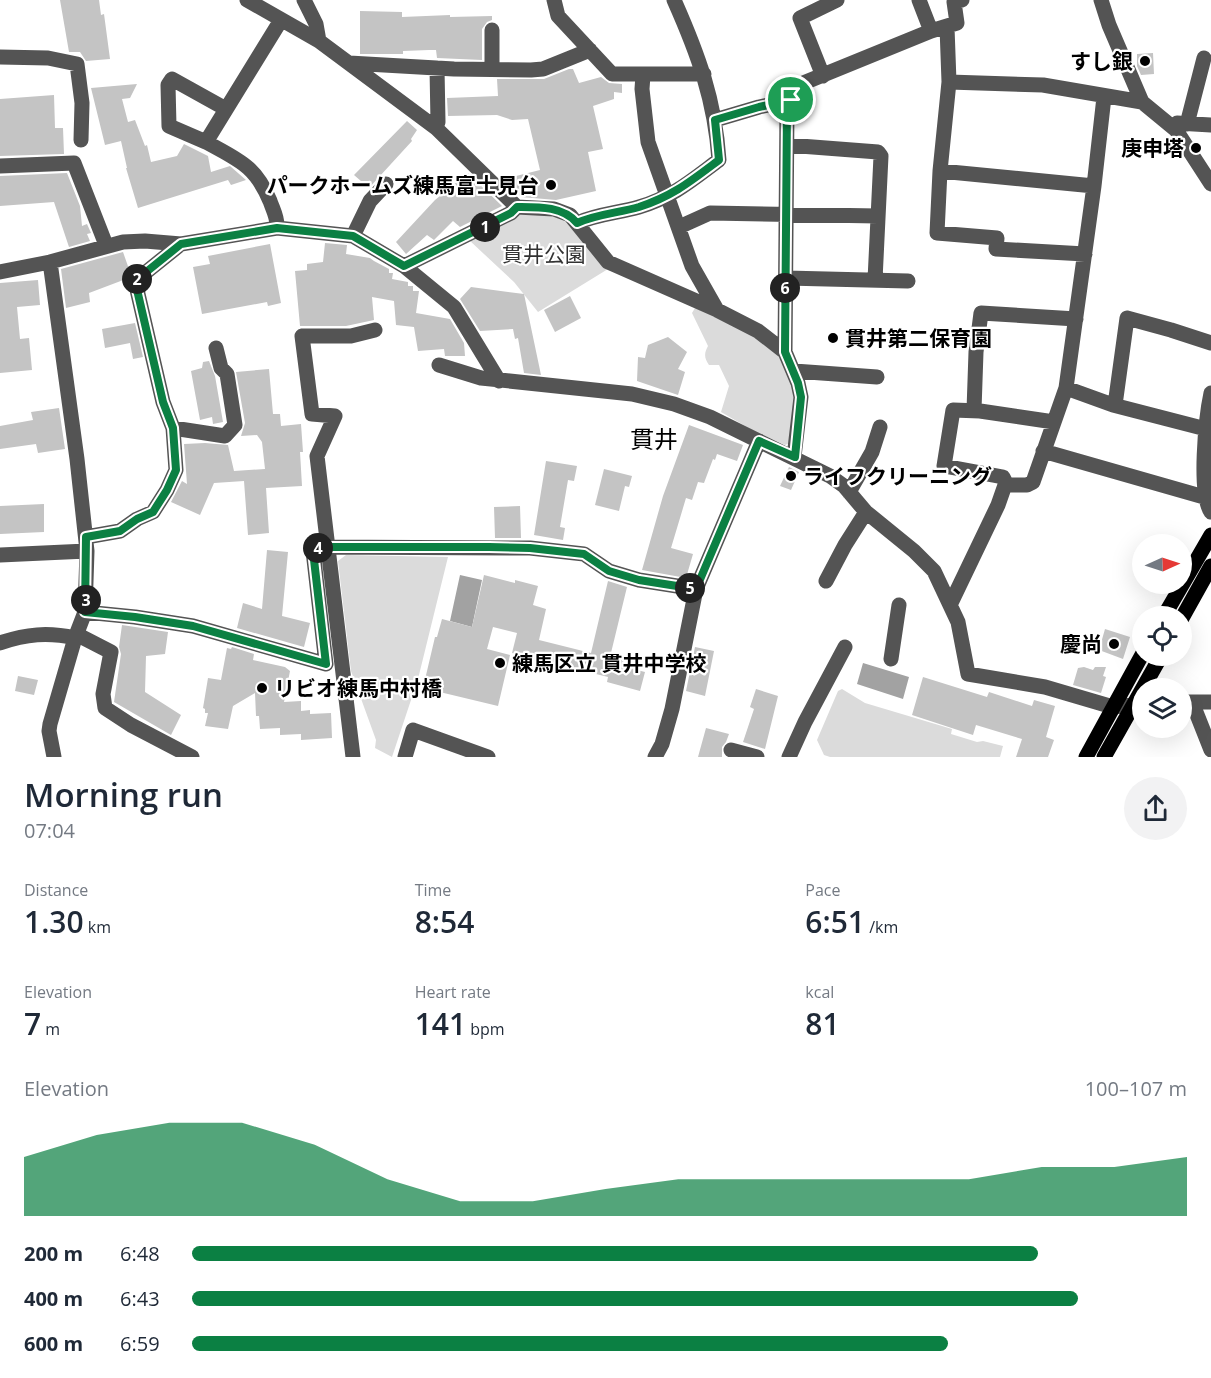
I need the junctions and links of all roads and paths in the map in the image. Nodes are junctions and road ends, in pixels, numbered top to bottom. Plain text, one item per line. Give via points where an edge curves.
1 (304, 0) edge
2 (554, 0) edge
3 (675, 0) edge
4 (837, 0) edge
5 (918, 0) edge
6 (962, 0) edge
7 (1101, 0) edge
8 (252, 1) edge
9 (281, 20) junction
10 (947, 27) junction
11 (492, 30) dead end
12 (931, 31) junction
13 (319, 40) junction
14 (590, 50) junction
15 (0, 57) edge
16 (1204, 58) dead end
17 (350, 63) junction
18 (437, 68) junction
19 (492, 69) junction
20 (704, 74) junction
21 (643, 75) junction
22 (823, 75) junction
23 (949, 82) junction
24 (1104, 97) junction
25 (791, 100) junction
26 (1142, 102) junction
27 (226, 109) junction
28 (715, 120) junction
29 (1168, 122) junction
30 (1187, 124) junction
31 (1211, 125) edge
32 (436, 128) junction
33 (81, 140) dead end
34 (206, 142) junction
35 (787, 145) junction
36 (0, 166) edge
37 (940, 171) junction
38 (386, 184) dead end
39 (1211, 184) edge
40 (1094, 186) junction
41 (668, 196) junction
42 (517, 207) junction
43 (786, 215) junction
44 (878, 216) junction
45 (577, 223) junction
46 (679, 227) junction
47 (277, 228) junction
48 (353, 236) junction
49 (181, 244) junction
50 (106, 245) junction
51 (1085, 254) junction
52 (50, 262) junction
53 (404, 266) junction
54 (0, 272) edge
55 (786, 278) junction
56 (875, 280) junction
57 (908, 281) dead end
58 (717, 310) junction
59 (1076, 319) junction
60 (375, 330) dead end
61 (1211, 343) edge
62 (216, 348) dead end
63 (785, 352) junction
64 (439, 365) dead end
65 (794, 371) junction
66 (877, 377) dead end
67 (499, 381) junction
68 (1066, 388) junction
69 (1211, 393) edge
70 (1115, 405) junction
71 (974, 410) junction
72 (1054, 422) junction
73 (173, 428) junction
74 (880, 428) dead end
75 (1206, 429) junction
76 (759, 441) junction
77 (1043, 451) junction
78 (795, 457) junction
79 (1007, 485) junction
80 (849, 492) junction
81 (1204, 497) junction
82 (866, 512) junction
83 (1211, 512) edge
84 (1211, 535) edge
85 (87, 544) junction
86 (327, 546) junction
87 (0, 555) edge
88 (1211, 566) edge
89 (826, 581) dead end
90 (696, 589) junction
91 (951, 603) junction
92 (899, 605) dead end
93 (1170, 606) edge
94 (1189, 606) edge
95 (85, 612) junction
96 (76, 637) junction
97 (0, 643) edge
98 (845, 647) dead end
99 (891, 659) dead end
100 (1136, 666) edge
101 (1192, 702) edge
102 (1211, 702) edge
103 (1132, 705) edge
104 (1113, 707) junction
105 (1192, 712) edge
106 (1132, 713) edge
107 (731, 750) dead end
108 (1211, 750) edge
109 (54, 757) edge
110 (192, 757) edge
111 (353, 757) edge
112 (405, 757) edge
113 (488, 757) edge
114 (655, 757) edge
115 (757, 757) edge
116 (789, 757) edge
117 (1086, 757) edge
118 (1104, 757) edge
119 (1206, 757) edge

1 - 13 street
2 - 14 street via 558,16
3 - 20 street
4 - 22 street via 800,18
5 - 12 street
6 - 10 street via 954,2 957,23
7 - 26 street
8 - 9 street
9 - 13 street
9 - 27 street
10 - 12 street
10 - 23 street
11 - 19 street
12 - 22 street
13 - 17 street
14 - 19 street via 543,69
14 - 21 street via 612,74
15 - 33 street via 48,58 77,64
16 - 30 street
17 - 18 street
17 - 32 street
18 - 19 street
18 - 32 street
20 - 21 street
20 - 28 street
21 - 41 street via 648,142
22 - 25 street via 796,86
23 - 24 street via 1043,85
23 - 37 street
24 - 26 street
24 - 40 street
25 - 28 street
25 - 35 street via 787,108
26 - 29 street
27 - 34 street
27 - 34 street via 172,79 168,85 169,126
28 - 41 street via 719,160
29 - 30 street
29 - 39 street
30 - 31 street
32 - 42 street
34 - 47 street via 249,167 262,182 278,221
35 - 43 street
35 - 44 street via 878,152
36 - 50 street via 74,163
37 - 40 street
37 - 51 street via 937,233 997,238 996,249
38 - 48 street via 370,201
40 - 51 street
41 - 45 street
41 - 46 street
42 - 45 street via 554,209 570,215
42 - 53 street
43 - 44 street
43 - 46 street via 710,213
43 - 55 street
44 - 56 street
45 - 58 street via 608,262
46 - 58 street via 692,266
47 - 48 street
47 - 49 street
48 - 53 street
49 - 50 street via 146,241
49 - 73 street via 135,281 163,402
50 - 52 street
51 - 59 street
52 - 54 street
52 - 85 street
53 - 67 street via 454,307
55 - 56 street
55 - 63 street
56 - 57 street
58 - 63 street via 758,330
59 - 68 street
59 - 71 street via 981,313
60 - 86 street via 351,336 302,336 312,414 335,416 317,456
61 - 70 street via 1127,318
62 - 73 street via 221,368 227,374 235,425 225,436
63 - 65 street
64 - 67 street
65 - 66 street
65 - 78 street via 801,397
67 - 76 street via 648,397 710,417
68 - 70 street
68 - 72 street
69 - 75 street
70 - 75 street
71 - 72 street
71 - 79 street via 953,410 944,466 1003,477
72 - 77 street
73 - 85 street via 176,470 153,512
74 - 80 street via 872,452
75 - 81 street
76 - 78 street
76 - 90 street
77 - 79 street via 1033,482
77 - 81 street
78 - 80 street via 830,476
79 - 91 street
80 - 82 street
81 - 83 street
82 - 89 street
82 - 91 street via 934,571
84 - 93 main road
85 - 87 street
85 - 95 street
86 - 90 street via 530,548 584,554 609,571
86 - 95 street via 313,551 326,664 185,625
86 - 111 street
88 - 94 main road
90 - 114 street via 672,708
91 - 104 street via 968,674 1045,687
92 - 99 street
95 - 96 street
96 - 97 street via 52,633
96 - 109 street via 50,724
96 - 110 street via 111,652 103,694 105,708
98 - 116 street
100 - 104 main road
101 - 102 street
103 - 104 street
104 - 117 main road
105 - 108 street
106 - 118 main road
107 - 115 street
108 - 119 street
112 - 113 street via 413,730

